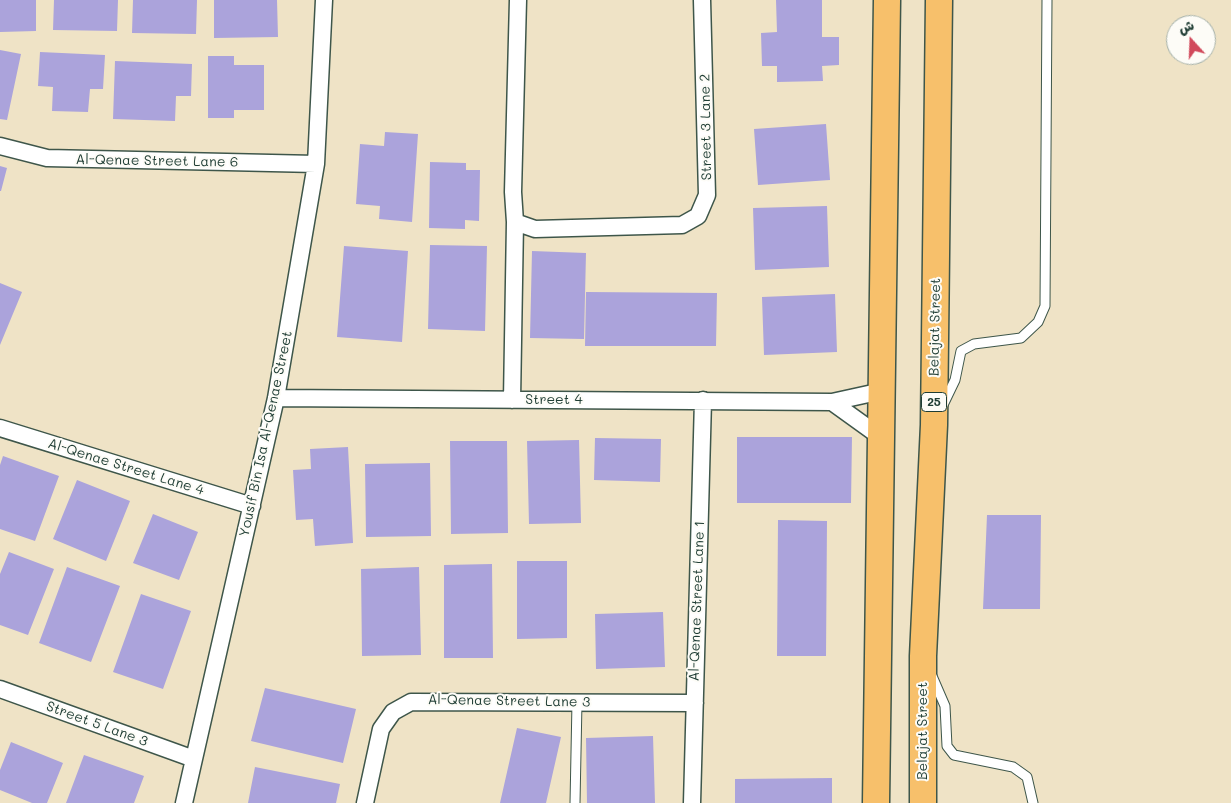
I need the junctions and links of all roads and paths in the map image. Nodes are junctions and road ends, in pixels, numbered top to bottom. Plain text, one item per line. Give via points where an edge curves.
1 (324, 0) edge
2 (518, 0) edge
3 (702, 0) edge
4 (887, 0) edge
5 (939, 0) edge
6 (1047, 0) edge
7 (0, 146) edge
8 (316, 164) junction
9 (515, 222) junction
10 (882, 391) junction
11 (276, 398) junction
12 (512, 400) junction
13 (703, 400) junction
14 (832, 402) junction
15 (934, 425) junction
16 (0, 428) edge
17 (882, 438) junction
18 (252, 506) junction
19 (923, 656) junction
20 (0, 689) edge
21 (577, 702) junction
22 (695, 703) junction
23 (194, 759) junction
24 (184, 803) edge
25 (365, 803) edge
26 (575, 803) edge
27 (692, 803) edge
28 (876, 803) edge
29 (923, 803) edge
30 (1033, 803) edge

1 - 8 street, Yousif Bin Isa Al-Qenae Street
2 - 9 street
3 - 9 street, Street 3 Lane 2 via 707,194 698,216 682,225 535,229
4 - 10 main road
5 - 15 main road, Belajat Street / 25
6 - 15 lane via 1045,306 1038,322 1022,338 974,344 961,351 955,380
7 - 8 street, Al-Qenae Street Lane 6 via 47,158
8 - 11 street, Yousif Bin Isa Al-Qenae Street
9 - 12 street
10 - 14 street, Street 4
10 - 17 main road
11 - 12 street, Street 4
11 - 18 street, Yousif Bin Isa Al-Qenae Street
12 - 13 street, Street 4
13 - 14 street, Street 4
13 - 22 street, Al-Qenae Street Lane 1
14 - 17 street
15 - 19 main road, Belajat Street / 25
16 - 18 street, Al-Qenae Street Lane 4
17 - 28 main road
18 - 23 street, Yousif Bin Isa Al-Qenae Street
19 - 29 main road, Belajat Street / 25
19 - 30 lane via 945,706 946,746 954,755 1013,767 1027,777
20 - 23 street, Street 5 Lane 3
21 - 22 street, Al-Qenae Street Lane 3
21 - 25 street, Al-Qenae Street Lane 3 via 422,700 401,706 381,729
21 - 26 lane
22 - 27 street, Al-Qenae Street Lane 1
23 - 24 street, Yousif Bin Isa Al-Qenae Street

